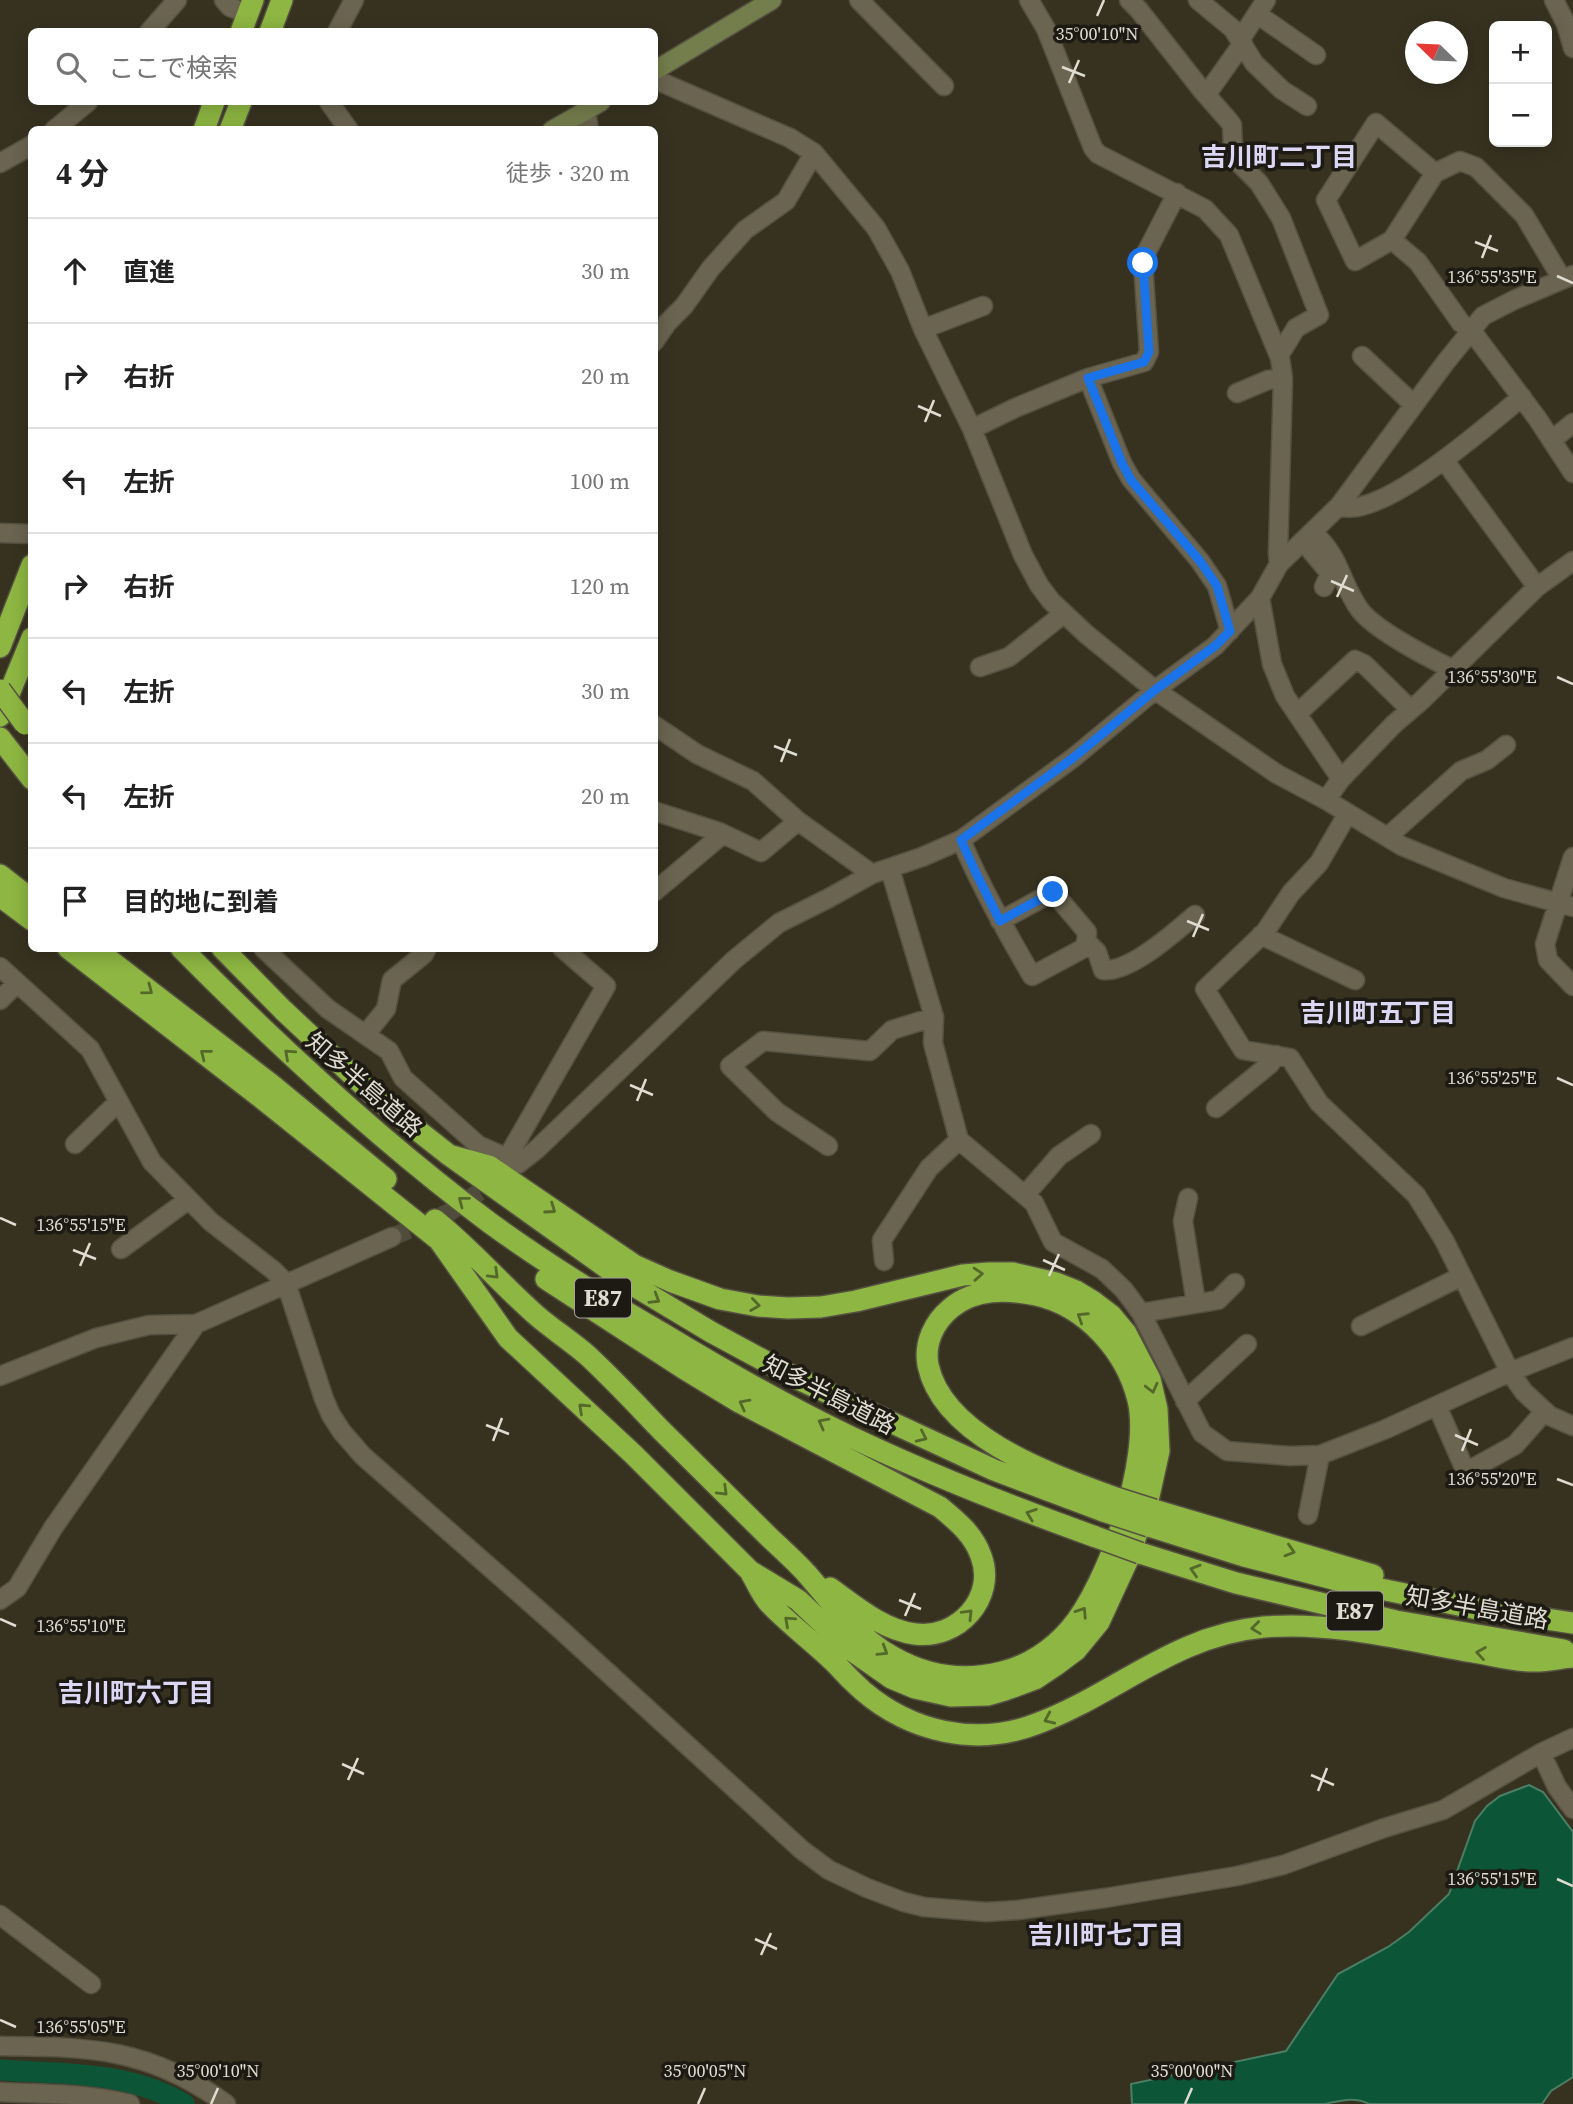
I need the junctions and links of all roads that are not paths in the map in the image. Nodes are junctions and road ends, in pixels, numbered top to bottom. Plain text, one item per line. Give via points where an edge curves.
1 (177, 0) edge
2 (224, 0) edge
3 (282, 0) edge
4 (354, 0) edge
5 (772, 0) edge
6 (859, 0) edge
7 (1029, 0) edge
8 (1129, 0) edge
9 (1198, 0) edge
10 (1553, 0) edge
11 (1262, 7) edge
12 (248, 15) edge
13 (152, 28) edge
14 (272, 28) edge
15 (339, 28) edge
16 (1241, 41) junction
17 (1573, 48) edge
18 (1316, 55) dead end
19 (658, 69) edge
20 (658, 81) edge
21 (944, 86) dead end
22 (1206, 94) junction
23 (84, 105) edge
24 (213, 105) edge
25 (240, 105) edge
26 (331, 105) edge
27 (596, 105) edge
28 (1307, 106) dead end
29 (583, 112) junction
30 (59, 126) edge
31 (205, 126) edge
32 (232, 126) edge
33 (346, 126) edge
34 (559, 126) edge
35 (588, 126) edge
36 (28, 147) edge
37 (814, 153) junction
38 (0, 163) edge
39 (1435, 173) junction
40 (1177, 193) junction
41 (1392, 240) junction
42 (1568, 277) edge
43 (984, 306) dead end
44 (923, 329) junction
45 (1471, 330) junction
46 (658, 336) edge
47 (1278, 351) junction
48 (1362, 356) dead end
49 (1088, 378) junction
50 (1283, 378) junction
51 (1237, 393) dead end
52 (1522, 397) junction
53 (1414, 405) junction
54 (1573, 423) edge
55 (972, 429) junction
56 (1552, 440) junction
57 (1444, 460) junction
58 (1573, 473) edge
59 (1339, 506) junction
60 (0, 533) edge
61 (28, 534) edge
62 (1307, 536) junction
63 (1573, 561) edge
64 (1279, 565) junction
65 (28, 575) edge
66 (1324, 587) dead end
67 (1536, 587) junction
68 (1260, 598) junction
69 (1063, 612) junction
70 (1230, 631) junction
71 (0, 647) edge
72 (27, 663) edge
73 (980, 667) dead end
74 (1452, 669) junction
75 (0, 690) edge
76 (1155, 690) junction
77 (1410, 709) junction
78 (1298, 713) junction
79 (0, 716) edge
80 (28, 728) edge
81 (658, 728) edge
82 (0, 737) edge
83 (1506, 746) dead end
84 (28, 774) edge
85 (1341, 779) junction
86 (1326, 800) junction
87 (658, 812) edge
88 (1348, 813) junction
89 (798, 821) junction
90 (723, 834) junction
91 (1389, 838) junction
92 (961, 840) junction
93 (1573, 857) edge
94 (890, 869) junction
95 (872, 874) junction
96 (0, 875) edge
97 (658, 889) edge
98 (0, 896) edge
99 (28, 897) edge
100 (1566, 904) edge
101 (1195, 915) dead end
102 (28, 917) edge
103 (1000, 921) junction
104 (1264, 932) junction
105 (1086, 941) junction
106 (1306, 946) dead end
107 (73, 952) edge
108 (99, 952) edge
109 (185, 952) edge
110 (226, 952) edge
111 (267, 952) edge
112 (425, 952) edge
113 (567, 952) edge
114 (0, 967) edge
115 (1355, 980) dead end
116 (17, 983) junction
117 (1573, 986) edge
118 (0, 1000) edge
119 (934, 1017) junction
120 (366, 1034) junction
121 (1276, 1055) junction
122 (120, 1104) junction
123 (1216, 1108) dead end
124 (1091, 1134) dead end
125 (959, 1140) junction
126 (75, 1144) dead end
127 (828, 1146) dead end
128 (449, 1155) junction
129 (507, 1158) junction
130 (1025, 1195) junction
131 (1188, 1198) dead end
132 (188, 1200) junction
133 (488, 1221) junction
134 (392, 1237) tunnel mouth
135 (121, 1249) dead end
136 (884, 1261) dead end
137 (1462, 1276) junction
138 (286, 1283) junction
139 (1235, 1283) dead end
140 (1196, 1303) junction
141 (1142, 1313) junction
142 (195, 1324) junction
143 (1361, 1326) dead end
144 (1247, 1344) dead end
145 (1573, 1346) edge
146 (1510, 1371) junction
147 (0, 1377) edge
148 (1185, 1401) junction
149 (1437, 1406) junction
150 (1545, 1411) junction
151 (1573, 1426) edge
152 (1320, 1455) junction
153 (1108, 1504) junction
154 (1308, 1514) dead end
155 (803, 1569) junction
156 (750, 1571) junction
157 (0, 1600) edge
158 (1573, 1623) edge
159 (1573, 1651) edge
160 (1573, 1657) edge
161 (1573, 1738) edge
162 (1541, 1753) junction
163 (1573, 1809) edge
164 (0, 1915) edge
165 (91, 1984) dead end
166 (0, 2046) edge
167 (0, 2092) edge
168 (130, 2104) edge
169 (226, 2104) edge

1 - 13 street
2 - 12 street
3 - 14 highway
4 - 15 street
5 - 19 street
6 - 21 street
7 - 40 street via 1046,29 1093,148
8 - 22 street
9 - 16 street
10 - 17 street
11 - 16 street
11 - 18 street
16 - 22 street
16 - 28 street via 1254,63
20 - 37 street via 790,138
22 - 47 street via 1232,125 1237,158 1281,218 1319,315 1296,328
23 - 30 street
24 - 31 highway
25 - 32 highway
26 - 33 street
27 - 29 street
29 - 34 street
29 - 35 street
36 - 38 street
37 - 44 street via 876,228 900,271
37 - 46 street via 786,201 745,230
39 - 41 street
39 - 41 street via 1376,123 1326,200 1355,261
39 - 42 street via 1460,161 1476,167 1524,215
40 - 47 street via 1205,209 1229,235
40 - 49 street via 1144,255 1149,352 1144,362
41 - 45 street via 1418,262 1461,323
42 - 45 street via 1483,316
43 - 44 street
44 - 55 street
45 - 52 street
45 - 53 street
47 - 50 street
48 - 53 street
49 - 55 street
49 - 70 street via 1131,480 1217,586
50 - 51 street
50 - 64 street
52 - 56 street
52 - 57 street
53 - 59 street
54 - 56 street
55 - 69 street via 1023,555 1039,585
56 - 58 street
57 - 59 street via 1366,506
57 - 67 street
59 - 62 street
60 - 61 street
62 - 64 street
62 - 66 street via 1328,571
62 - 74 street via 1330,550 1362,613 1426,657
63 - 67 street
64 - 68 street
65 - 71 highway
67 - 74 street
68 - 70 street
68 - 78 street via 1272,664
69 - 73 street via 1009,657
69 - 76 street
70 - 76 street
72 - 79 highway
74 - 77 street
75 - 80 highway, bridge
76 - 86 street via 1277,774
76 - 92 street via 1073,758
77 - 78 street via 1356,660
77 - 85 street
78 - 85 street
81 - 89 street via 697,754 753,780
82 - 84 highway
83 - 91 street via 1461,771
85 - 86 street
86 - 88 street
87 - 90 street
88 - 91 street
88 - 104 street via 1319,863
89 - 90 street via 761,852
89 - 95 street
90 - 97 street
91 - 100 street via 1504,888
92 - 94 street
92 - 103 street
93 - 100 street
94 - 95 street
94 - 119 street
95 - 129 street via 779,923 734,960 536,1150 518,1164
96 - 99 highway
98 - 102 highway
100 - 117 street via 1545,944 1548,960
101 - 105 street via 1148,954 1110,971 1103,971 1097,952
103 - 105 street via 1053,892 1087,932
103 - 105 street via 1032,976 1086,947
104 - 106 street
104 - 115 street
104 - 121 street via 1205,989 1243,1050
156 -> 107 highway via 508,1338 439,1240
108 -> 155 highway via 272,1085 443,1226 536,1315 586,1354
133 -> 109 highway, 知多半島道路 / E87 via 360,1118 266,1034
110 - 128 highway, 知多半島道路 / E87 via 379,1100
111 - 120 street via 328,1009
112 - 120 street via 392,980 386,1009
113 - 129 street via 606,986
114 - 116 street
116 - 118 street
116 - 122 street via 90,1049
119 - 125 street via 933,1043
119 - 127 street via 892,1030 870,1051 763,1041 730,1066 777,1112
120 - 129 street via 389,1051 403,1079 478,1144
121 - 123 street
121 - 137 street via 1290,1058 1319,1103 1416,1195
122 - 126 street
122 - 132 street via 152,1162
124 - 130 street via 1059,1156
125 - 130 street
125 - 136 street via 929,1168 883,1241
128 -> 153 highway, 知多半島道路 / E87 via 621,1278 798,1379 994,1470
128 -> 156 highway via 489,1166 634,1265 720,1299 758,1306 821,1307 963,1275 1013,1273 1056,1283 1094,1302 1111,1315 1137,1351 1157,1409 1159,1451 1149,1496 1129,1557 1099,1622 1076,1650 1035,1679 971,1696 915,1688 850,1650 798,1600
130 - 141 street via 1034,1203 1053,1241 1102,1269
131 - 140 street via 1183,1221
132 - 135 street
132 - 138 street
155 -> 133 highway via 866,1614 899,1630 928,1635 962,1621 975,1609 985,1580 972,1537 940,1507 682,1368 541,1275
159 -> 133 highway, 知多半島道路 / E87, bridge via 1395,1621 1236,1583 1022,1511 848,1436 733,1375 574,1280
134 - 138 street
137 - 143 street
137 - 146 street
138 - 142 street
138 - 162 street via 331,1415 351,1444 802,1850 829,1870 884,1895 924,1907 986,1912 1237,1876 1283,1865 1443,1810
139 - 140 street via 1218,1300
140 - 141 street
141 - 148 street
142 - 147 street via 149,1325 96,1338
142 - 157 street via 53,1528 17,1588
144 - 148 street
145 - 146 street
146 - 149 street
146 - 150 street
148 - 152 street via 1202,1433 1227,1451
149 - 150 street via 1466,1472 1515,1445
149 - 152 street
150 - 151 street
152 - 154 street
155 -> 153 highway via 873,1645 912,1667 948,1678 990,1675 1027,1662 1057,1642 1085,1608 1114,1550 1132,1490 1140,1457 1138,1401 1114,1347 1093,1324 1046,1297 1023,1292 980,1293 945,1313 928,1344 929,1367 941,1398 982,1437
153 -> 158 highway, 知多半島道路 / E87, bridge via 1244,1556 1338,1580
160 -> 156 highway via 1535,1662 1308,1625 1245,1629 1160,1659 1035,1725 1000,1734 970,1735 913,1723 862,1691 768,1602
161 - 162 street
162 - 163 street
164 - 165 street
166 - 169 street via 65,2047 142,2060 173,2070
167 - 168 street

